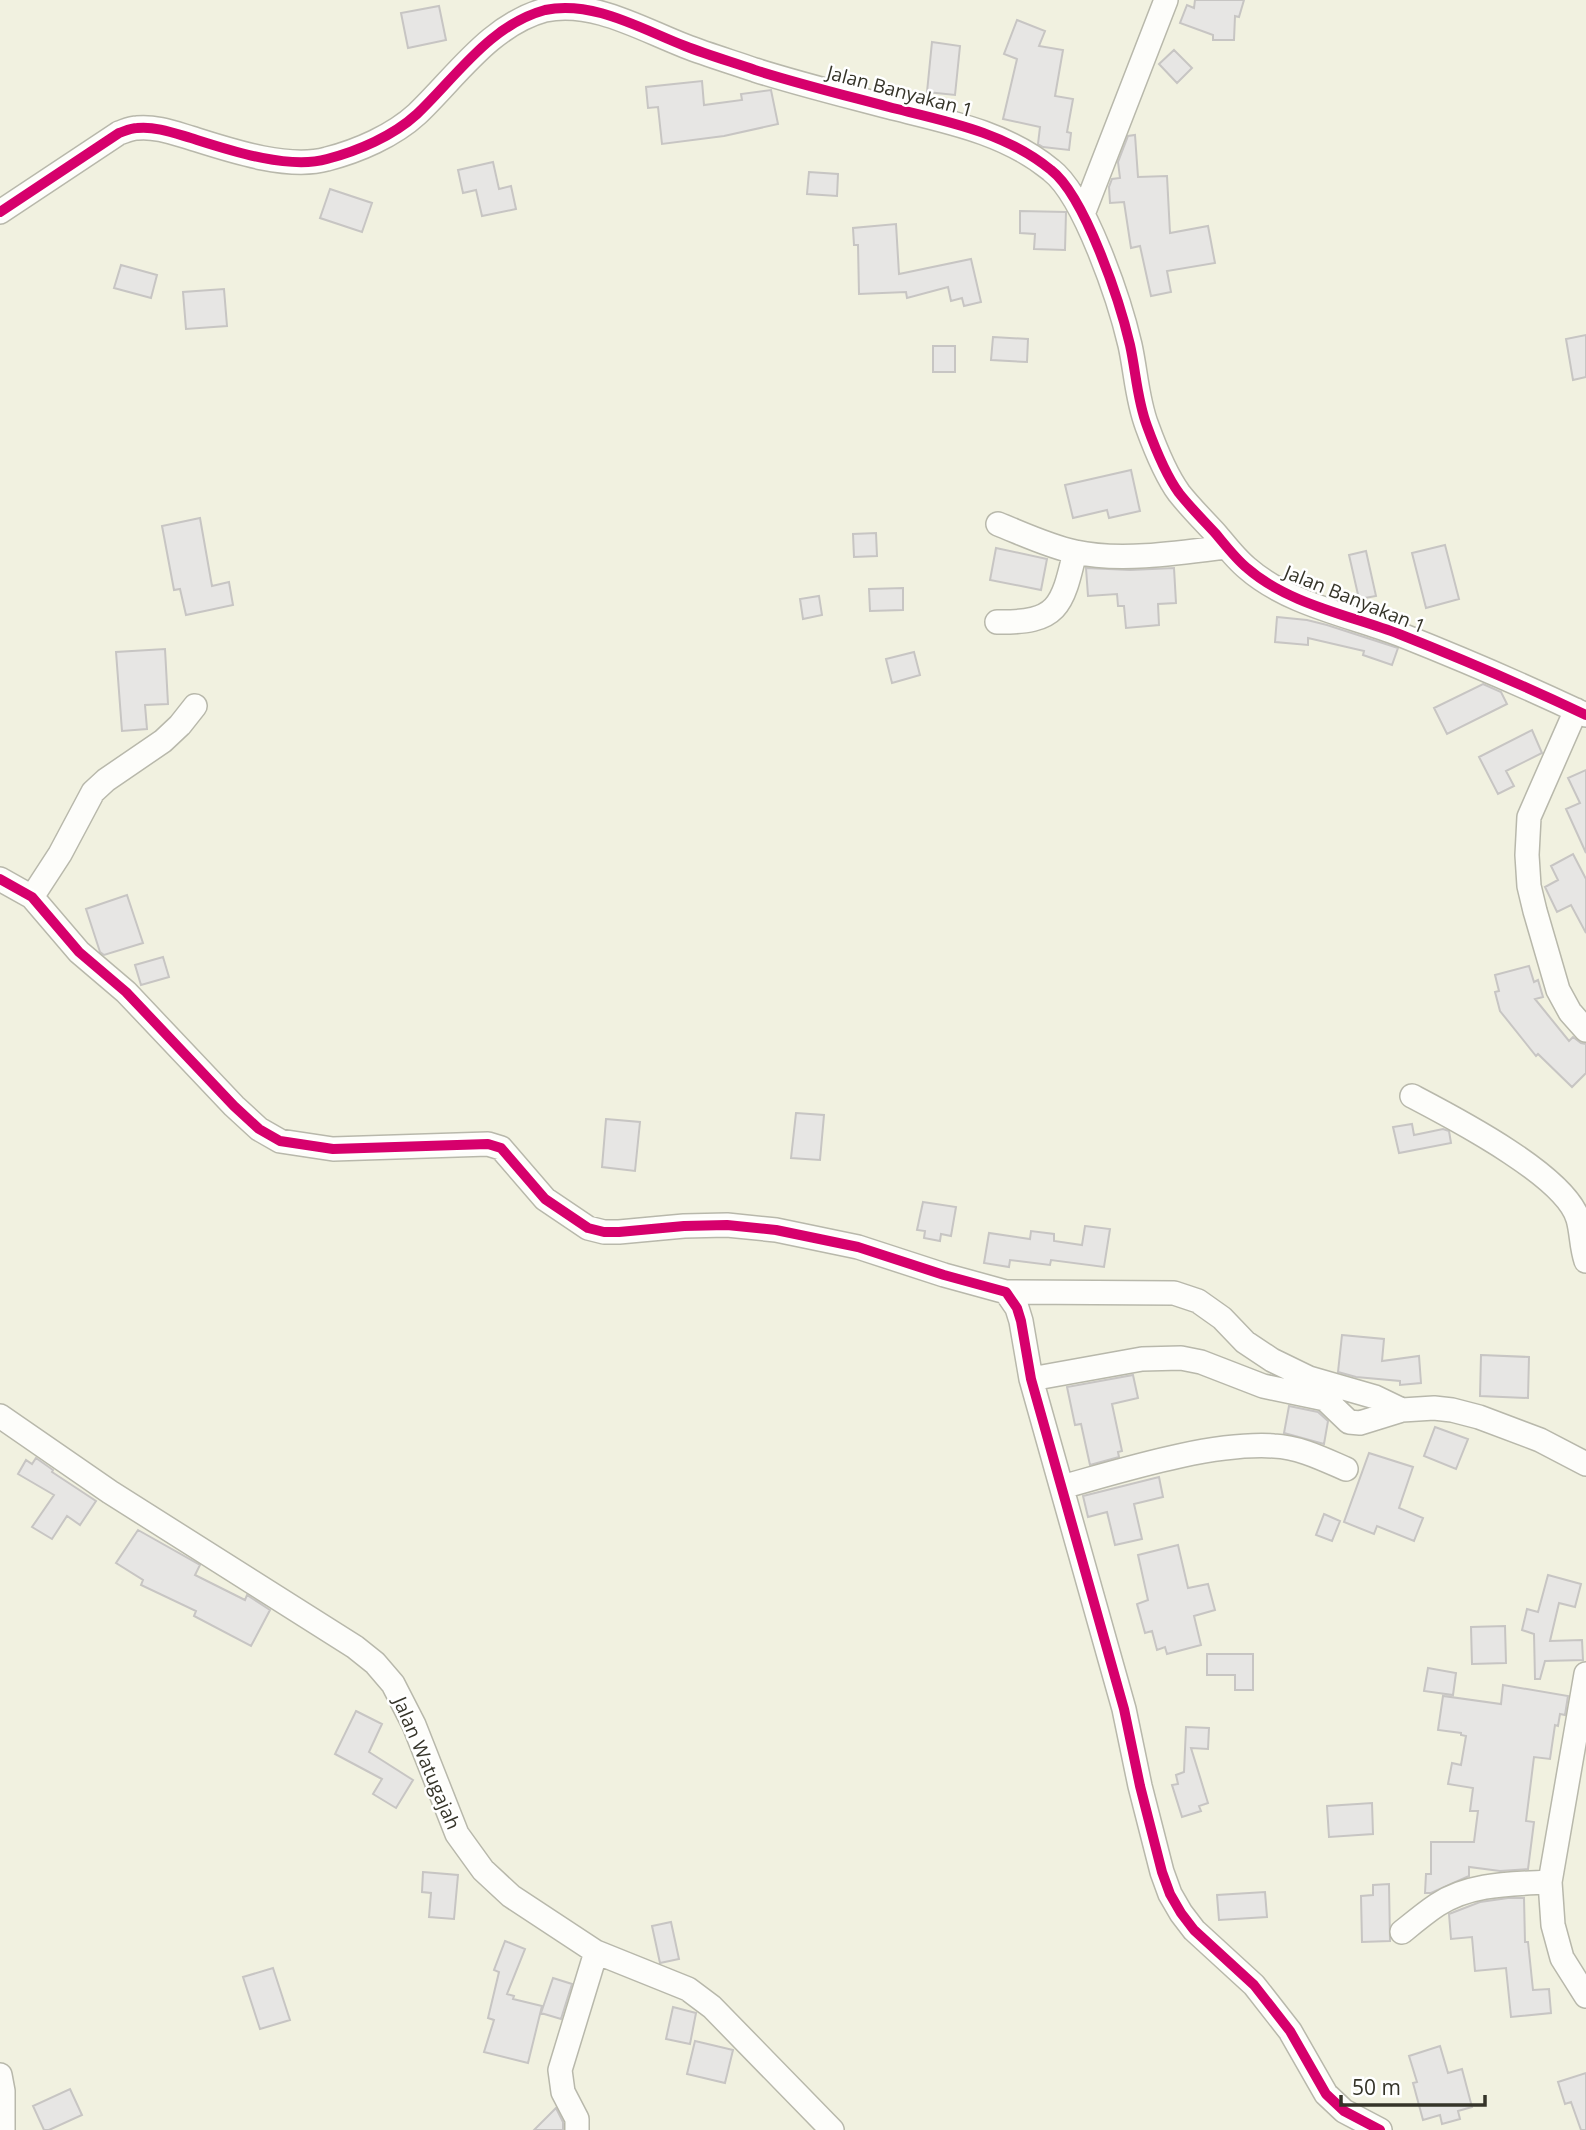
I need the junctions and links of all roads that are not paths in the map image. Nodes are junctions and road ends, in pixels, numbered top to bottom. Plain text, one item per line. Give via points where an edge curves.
1 (1166, 0) edge
2 (0, 212) edge
3 (1083, 214) junction
4 (998, 524) dead end
5 (1226, 547) junction
6 (1075, 552) junction
7 (997, 622) dead end
8 (195, 706) dead end
9 (1581, 713) edge
10 (0, 879) edge
11 (32, 897) junction
12 (1586, 1031) edge
13 (1412, 1096) dead end
14 (1586, 1261) edge
15 (1006, 1292) junction
16 (1031, 1379) junction
17 (1402, 1410) junction
18 (0, 1416) edge
19 (1586, 1464) edge
20 (1346, 1469) dead end
21 (1062, 1486) junction
22 (1586, 1674) edge
23 (1550, 1882) junction
24 (1402, 1932) dead end
25 (596, 1952) junction
26 (1586, 1996) edge
27 (0, 2074) edge
28 (3, 2130) edge
29 (577, 2130) edge
30 (832, 2130) edge
31 (1380, 2130) edge

1 - 3 street
2 - 3 street, Jalan Banyakan 1 via 119,133 138,128 164,130 274,160 306,163 357,149 415,116 454,75 520,19 571,6 596,10 782,79 990,134 1054,172
3 - 5 street, Jalan Banyakan 1 via 1122,317 1137,394 1157,450 1177,490
4 - 6 street
5 - 6 street via 1154,554
5 - 9 street, Jalan Banyakan 1 via 1248,569 1298,598 1401,635
6 - 7 street via 1060,604 1044,617 1022,623
8 - 11 street via 163,741 93,792
9 - 12 street via 1529,817 1527,855 1529,886 1558,990
10 - 11 street
11 - 15 street via 79,953 126,992 234,1106 280,1141 333,1149 488,1143 501,1148 545,1199 588,1228 619,1232 727,1225 776,1230 858,1247
13 - 14 street via 1516,1156 1564,1195 1578,1218
15 - 16 street via 1021,1321
15 - 17 street via 1174,1293 1206,1307 1272,1360 1309,1378 1375,1397
16 - 17 street via 1142,1359 1181,1358 1263,1386 1325,1399 1349,1422
16 - 21 street
17 - 19 street via 1452,1409 1540,1440
18 - 25 street, Jalan Watugajah via 375,1663 393,1684 414,1725 457,1835 511,1896
20 - 21 street via 1309,1452 1275,1446 1224,1449
21 - 31 street via 1170,1894 1194,1930 1254,1985 1290,2031 1326,2094 1344,2111
22 - 23 street
23 - 24 street via 1471,1890 1439,1903
23 - 26 street via 1553,1925 1562,1958
25 - 29 street via 560,2070
25 - 30 street, Jalan Watugajah via 688,1989 712,2007
27 - 28 street

